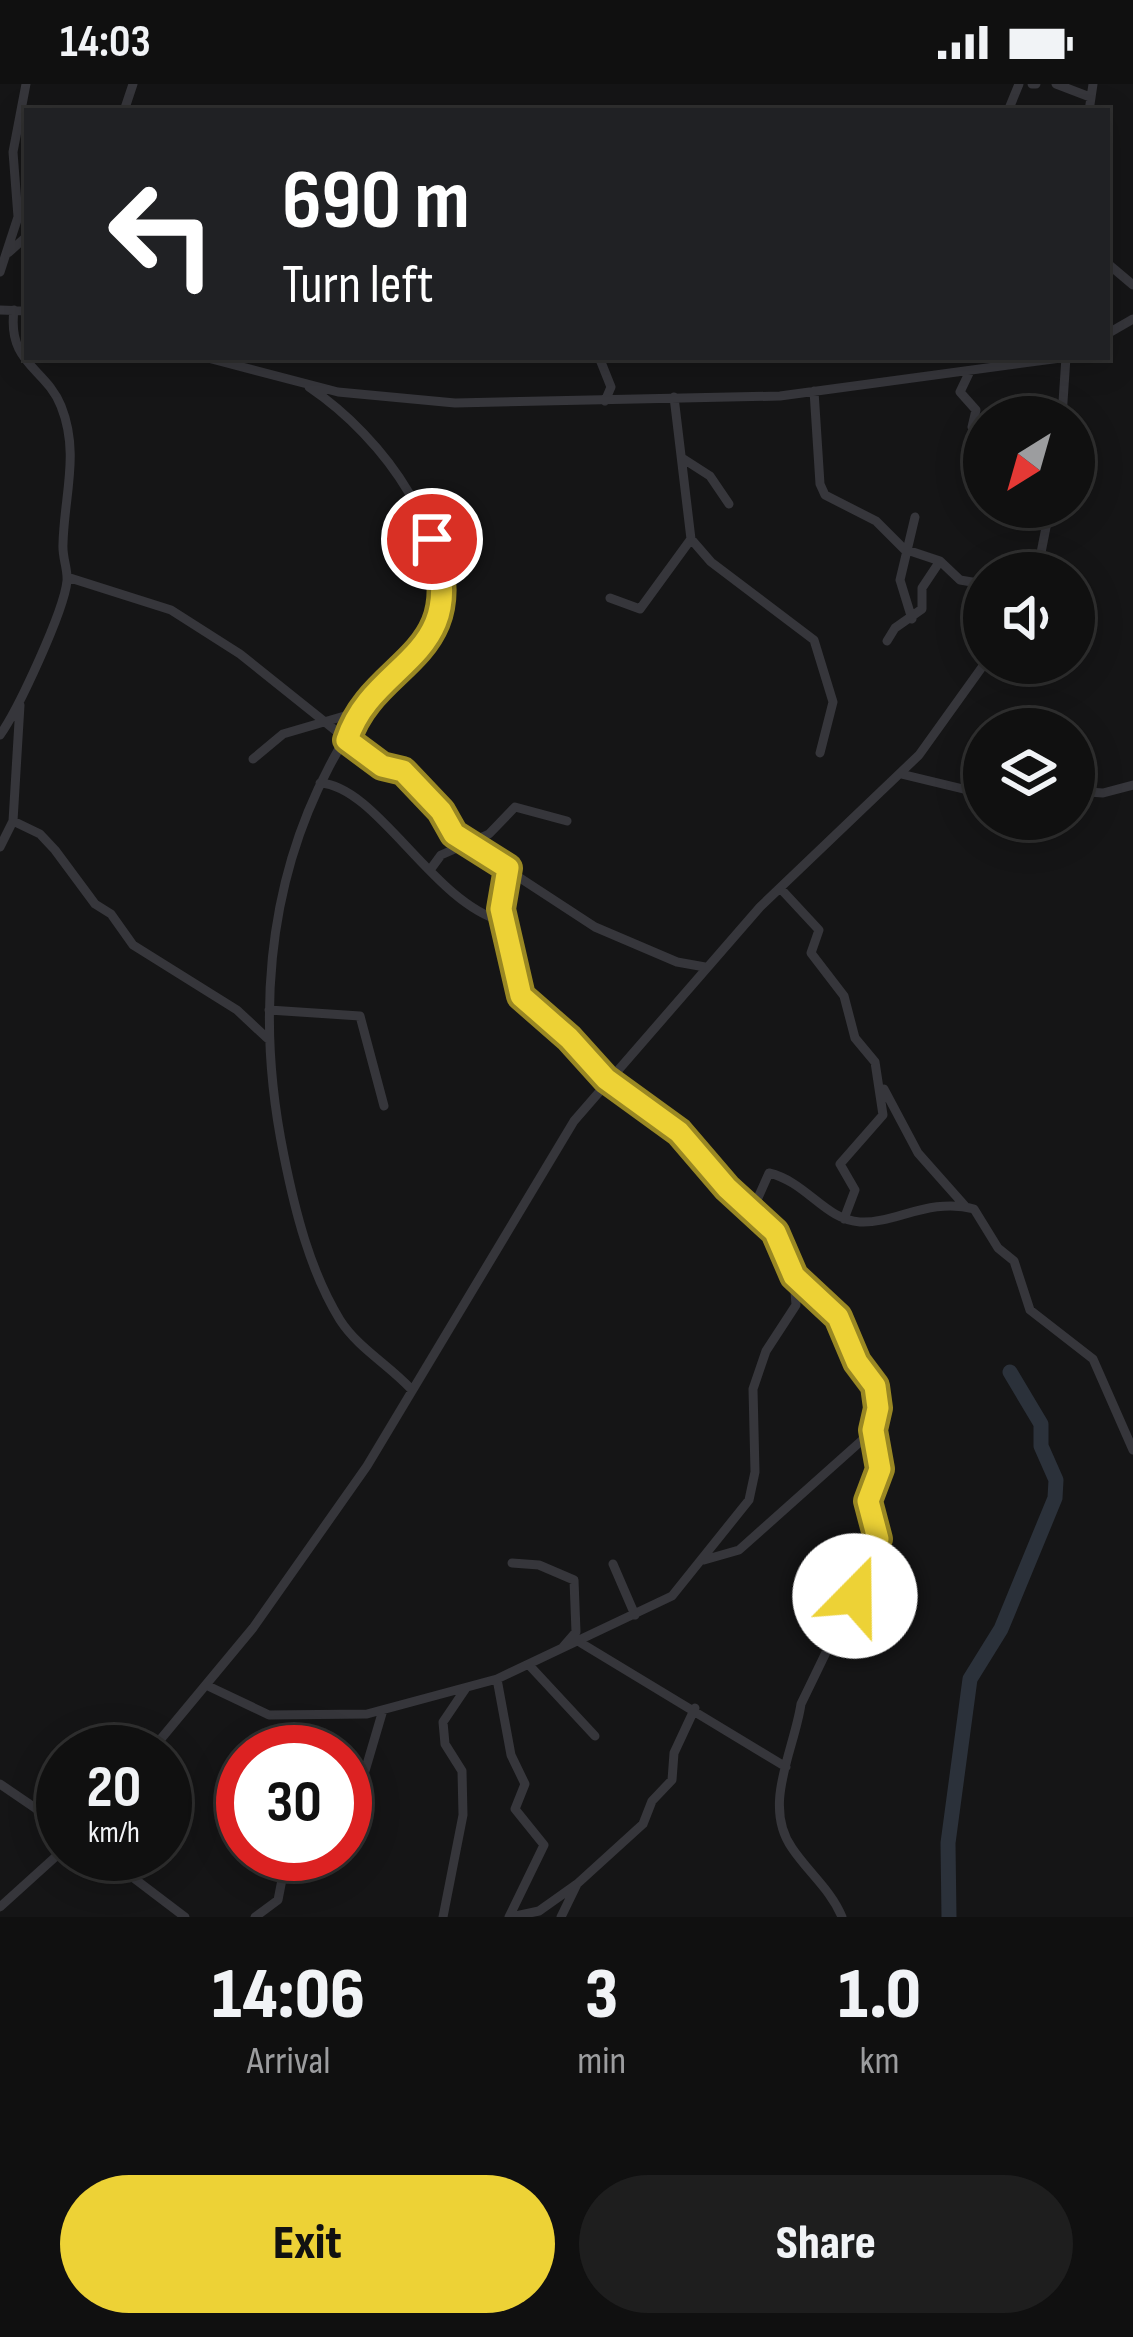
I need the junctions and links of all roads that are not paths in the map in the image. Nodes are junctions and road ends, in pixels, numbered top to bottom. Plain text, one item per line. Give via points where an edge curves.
1 (26, 84) edge
2 (1056, 84) edge
3 (1093, 84) edge
4 (1090, 97) junction
5 (1089, 108) edge
6 (24, 239) edge
7 (4, 257) junction
8 (1110, 266) edge
9 (0, 272) edge
10 (1133, 285) edge
11 (0, 310) edge
12 (14, 310) junction
13 (24, 310) edge
14 (24, 357) edge
15 (26, 360) edge
16 (214, 360) edge
17 (600, 360) edge
18 (1045, 360) edge
19 (1066, 360) edge
20 (970, 371) junction
21 (309, 387) junction
22 (814, 391) junction
23 (964, 396) edge
24 (1063, 396) edge
25 (674, 397) junction
26 (605, 400) junction
27 (682, 458) junction
28 (729, 504) dead end
29 (915, 517) dead end
30 (691, 538) junction
31 (904, 549) junction
32 (940, 561) junction
33 (67, 578) junction
34 (963, 580) edge
35 (610, 598) dead end
36 (912, 619) junction
37 (887, 641) dead end
38 (972, 684) edge
39 (20, 705) junction
40 (365, 710) junction
41 (319, 721) junction
42 (0, 735) edge
43 (347, 740) junction
44 (820, 753) dead end
45 (253, 759) dead end
46 (901, 774) junction
47 (320, 783) junction
48 (1133, 785) edge
49 (963, 789) edge
50 (1095, 792) edge
51 (13, 821) junction
52 (567, 821) dead end
53 (470, 843) junction
54 (0, 848) edge
55 (508, 868) junction
56 (430, 870) junction
57 (781, 889) junction
58 (502, 921) junction
59 (705, 967) junction
60 (269, 1010) junction
61 (267, 1038) junction
62 (606, 1079) junction
63 (881, 1085) junction
64 (384, 1106) dead end
65 (965, 1206) junction
66 (753, 1210) junction
67 (844, 1219) junction
68 (794, 1276) junction
69 (411, 1389) junction
70 (873, 1430) junction
71 (1133, 1450) edge
72 (704, 1560) junction
73 (512, 1563) dead end
74 (613, 1564) dead end
75 (635, 1615) junction
76 (579, 1637) junction
77 (530, 1665) junction
78 (497, 1679) junction
79 (208, 1686) junction
80 (466, 1688) junction
81 (695, 1708) junction
82 (383, 1710) junction
83 (174, 1725) edge
84 (595, 1736) dead end
85 (372, 1747) edge
86 (787, 1768) junction
87 (0, 1784) edge
88 (36, 1809) edge
89 (36, 1874) edge
90 (138, 1881) edge
91 (282, 1881) edge
92 (577, 1884) junction
93 (0, 1907) edge
94 (185, 1917) edge
95 (255, 1917) edge
96 (443, 1917) edge
97 (510, 1917) edge
98 (562, 1917) edge
99 (842, 1917) edge

1 - 7 street via 13,152 18,218
2 - 4 street
3 - 4 street
4 - 5 street
6 - 7 street
7 - 9 street
8 - 10 street
11 - 12 street
12 - 13 street
12 - 14 street
15 - 33 street via 56,393 72,437 62,542
16 - 21 street
17 - 26 street via 611,387
18 - 20 street
19 - 24 street
20 - 22 street
20 - 23 street
21 - 26 street via 455,403
21 - 40 street via 388,467 439,558 432,636
22 - 25 street
22 - 31 street via 821,490 876,520
25 - 26 street
25 - 27 street
27 - 28 street via 710,476
27 - 30 street
29 - 31 street
30 - 35 street via 640,609
30 - 44 street via 814,640 833,702
31 - 32 street
31 - 36 street via 900,580
32 - 34 street
32 - 36 street
33 - 39 street
33 - 41 street via 171,610 240,654
36 - 37 street
38 - 46 street
39 - 42 street
39 - 51 street
40 - 41 street
40 - 43 street
41 - 43 street
41 - 45 street via 283,734
43 - 47 street
43 - 53 street via 403,771
46 - 49 street
46 - 57 street
47 - 56 street via 365,806
47 - 60 street via 280,897
48 - 50 street
51 - 54 street
51 - 61 street via 56,850 134,945
52 - 53 street via 514,807
53 - 55 street
53 - 56 street via 441,855
55 - 58 street
55 - 59 street via 595,927
56 - 58 street via 455,899
57 - 59 street
57 - 63 street via 819,930 811,953 850,1008
58 - 62 street via 515,988
59 - 62 street
60 - 61 street
60 - 64 street via 360,1016
61 - 69 street via 276,1134 326,1293 348,1330
62 - 66 street via 659,1114
62 - 69 street via 544,1162
63 - 65 street via 918,1153
63 - 67 street via 883,1115 840,1164 855,1190
65 - 67 street
65 - 71 street via 1014,1261 1030,1310 1093,1359
66 - 67 street via 773,1173
66 - 68 street via 779,1238
68 - 70 street via 838,1317 875,1386
68 - 72 street via 796,1305 753,1390 749,1501
69 - 79 street via 325,1528
70 - 72 street via 739,1550
70 - 86 street via 880,1469 868,1501 877,1547 801,1704
72 - 75 street via 672,1596
73 - 76 street via 574,1580
74 - 75 street
75 - 76 street
76 - 77 street
76 - 81 street via 605,1661
77 - 78 street
77 - 84 street
78 - 80 street
78 - 97 street via 511,1755 525,1784 514,1809 544,1845
79 - 82 street via 281,1717
79 - 83 street
80 - 82 street
80 - 96 street via 443,1722 461,1771 464,1815
81 - 86 street
81 - 92 street via 674,1753 672,1780 643,1824
82 - 85 street
86 - 99 street via 778,1826
87 - 88 street
89 - 93 street
90 - 94 street
91 - 95 street via 278,1900
92 - 97 street via 539,1911
92 - 98 street

